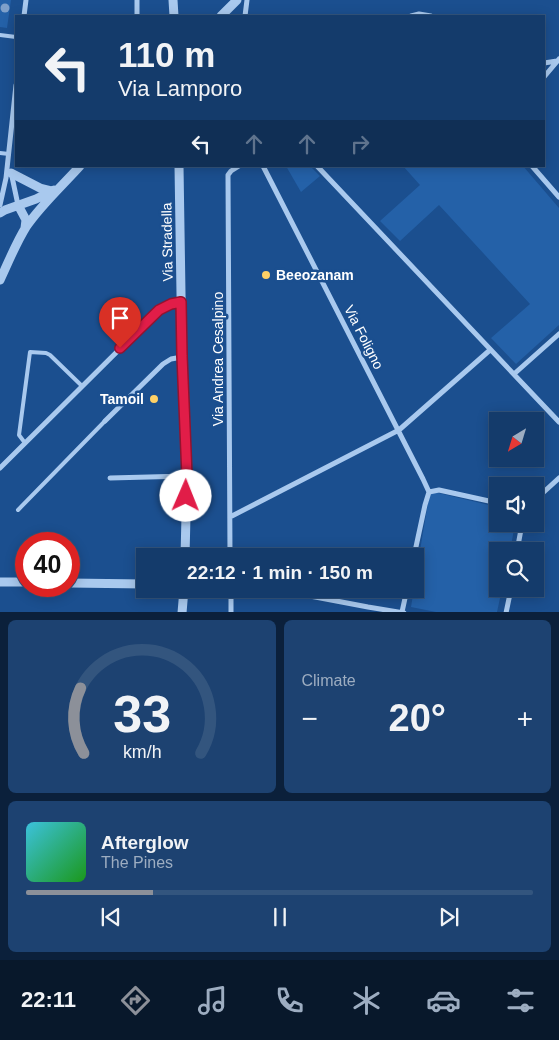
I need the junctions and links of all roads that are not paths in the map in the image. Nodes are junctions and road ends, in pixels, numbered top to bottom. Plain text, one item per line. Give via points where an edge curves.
1 (26, 0) edge
2 (137, 0) edge
3 (174, 0) edge
4 (237, 0) edge
5 (248, 0) edge
6 (24, 15) edge
7 (137, 15) edge
8 (174, 15) edge
9 (222, 15) edge
10 (246, 15) edge
11 (0, 35) edge
12 (15, 37) edge
13 (558, 60) edge
14 (545, 63) edge
15 (545, 76) edge
16 (15, 96) edge
17 (0, 153) edge
18 (9, 154) junction
19 (79, 167) edge
20 (179, 167) edge
21 (236, 167) edge
22 (264, 167) edge
23 (318, 167) edge
24 (533, 167) edge
25 (11, 173) junction
26 (62, 185) junction
27 (52, 191) junction
28 (559, 197) edge
29 (4, 207) edge
30 (20, 209) junction
31 (0, 213) edge
32 (24, 230) junction
33 (0, 280) edge
34 (181, 302) junction
35 (559, 334) edge
36 (490, 350) junction
37 (182, 356) junction
38 (514, 374) junction
39 (82, 386) junction
40 (105, 421) joint
41 (559, 422) edge
42 (399, 430) junction
43 (25, 443) junction
44 (0, 468) edge
45 (187, 476) junction
46 (110, 478) dead end
47 (559, 478) edge
48 (428, 492) junction
49 (544, 492) edge
50 (489, 501) edge
51 (18, 510) dead end
52 (230, 517) junction
53 (185, 548) edge
54 (230, 548) edge
55 (416, 548) edge
56 (0, 582) edge
57 (15, 582) edge
58 (80, 583) edge
59 (136, 584) edge
60 (509, 597) edge
61 (183, 598) edge
62 (230, 598) edge
63 (320, 598) edge
64 (405, 598) edge
65 (182, 612) edge
66 (231, 612) edge
67 (403, 612) edge
68 (506, 612) edge

1 - 6 street
2 - 7 street
3 - 8 street
4 - 9 street
5 - 10 street
11 - 12 lane
13 - 14 street
13 - 15 street
16 - 18 street
17 - 18 lane
18 - 25 street
18 - 29 street
19 - 26 street
20 - 34 street, Via Stradella
21 - 52 street, Via Andrea Cesalpino via 228,175
22 - 42 street, Via Foligno
23 - 36 street
24 - 28 street
25 - 27 street
25 - 30 street
26 - 27 street
26 - 32 street
27 - 30 street
29 - 30 street
29 - 31 street
30 - 32 street via 26,220
32 - 33 street
34 - 37 street, Via Stradella
34 - 39 street via 159,310
35 - 38 street
36 - 38 street
36 - 42 street
37 - 40 street via 163,364
37 - 45 street, Via Stradella
38 - 41 street
39 - 43 street
39 - 43 lane via 50,355 30,352 19,436
40 - 51 lane
42 - 48 street, Via Foligno
42 - 52 street
43 - 44 street
45 - 46 street
45 - 53 street, Via Stradella
47 - 49 street
48 - 50 street via 440,490
48 - 55 street
52 - 54 street, Via Andrea Cesalpino
56 - 57 street
58 - 59 street
60 - 68 street
61 - 65 street
62 - 66 street
63 - 67 street
64 - 67 street

